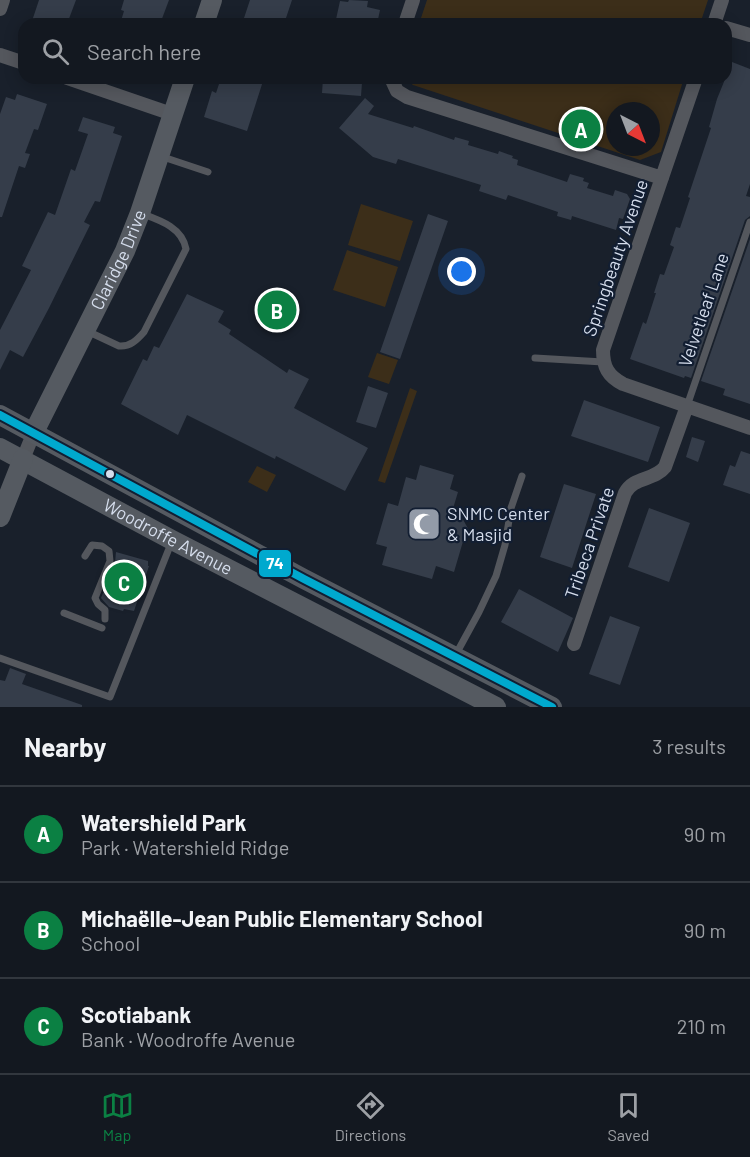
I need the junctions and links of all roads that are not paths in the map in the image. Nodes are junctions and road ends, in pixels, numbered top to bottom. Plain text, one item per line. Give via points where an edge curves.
1 (3, 0) edge
2 (212, 0) edge
3 (413, 0) edge
4 (722, 0) edge
5 (0, 9) edge
6 (206, 18) edge
7 (407, 18) edge
8 (716, 18) edge
9 (732, 30) edge
10 (750, 35) edge
11 (0, 55) edge
12 (18, 61) edge
13 (84, 84) edge
14 (183, 84) edge
15 (394, 84) edge
16 (694, 84) edge
17 (172, 114) junction
18 (159, 156) junction
19 (208, 172) dead end
20 (662, 178) junction
21 (140, 213) junction
22 (750, 222) edge
23 (85, 330) junction
24 (535, 358) dead end
25 (603, 362) junction
26 (687, 406) junction
27 (0, 416) edge
28 (750, 428) edge
29 (34, 432) junction
30 (0, 448) edge
31 (22, 459) junction
32 (522, 476) dead end
33 (0, 517) edge
34 (172, 540) junction
35 (85, 556) dead end
36 (64, 613) dead end
37 (105, 619) dead end
38 (102, 628) dead end
39 (574, 644) dead end
40 (454, 656) junction
41 (0, 658) edge
42 (496, 707) edge
43 (552, 707) edge

1 - 5 street
2 - 6 main road
3 - 7 street
4 - 8 street
9 - 10 street
11 - 12 street
13 - 17 street
14 - 17 main road, Claridge Drive
15 - 20 street via 407,96
16 - 20 street, Springbeauty Avenue
17 - 18 main road, Claridge Drive
18 - 19 lane
18 - 21 main road, Claridge Drive
20 - 25 street, Springbeauty Avenue via 603,350
21 - 23 main road, Claridge Drive
21 - 23 lane via 174,229 186,249 138,340 119,346
22 - 26 lane, Velvetleaf Lane
23 - 29 main road, Claridge Drive
24 - 25 lane
25 - 26 street, Springbeauty Avenue via 616,380
26 - 28 street, Springbeauty Avenue
26 - 39 street, Tribeca Private via 665,467 658,474 635,481 625,493
27 - 29 main road, Woodroffe Avenue
29 - 31 street
29 - 40 main road, Woodroffe Avenue
30 - 31 main road, Woodroffe Avenue
31 - 33 main road
31 - 34 main road, Woodroffe Avenue
32 - 40 lane via 496,576
34 - 41 lane via 110,697
34 - 42 main road, Woodroffe Avenue
35 - 37 lane via 92,545 109,551 110,561 96,598 105,610
36 - 38 lane
40 - 43 main road, Woodroffe Avenue

